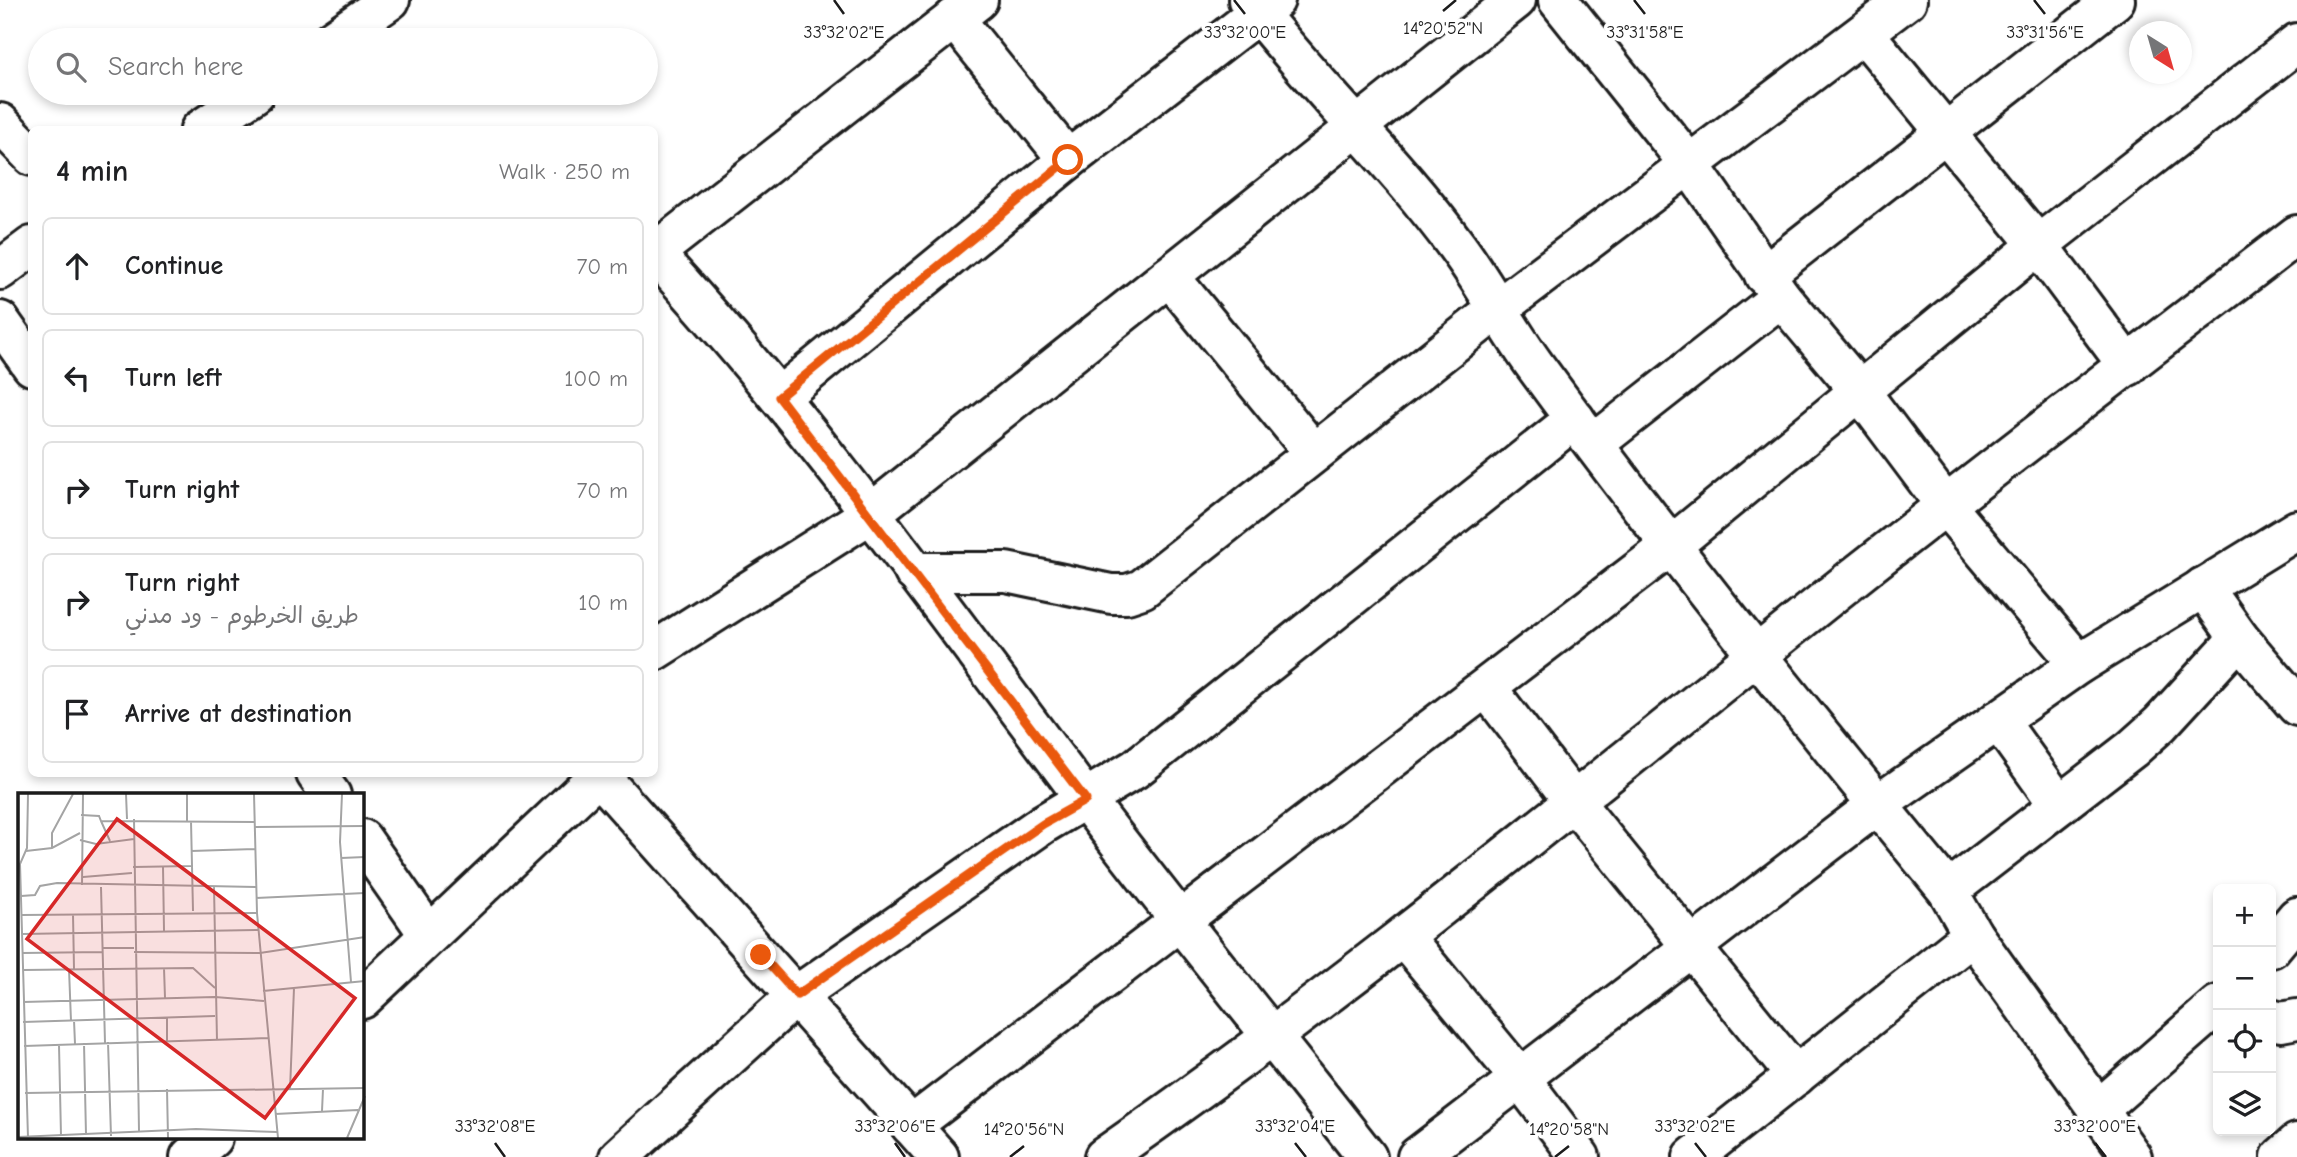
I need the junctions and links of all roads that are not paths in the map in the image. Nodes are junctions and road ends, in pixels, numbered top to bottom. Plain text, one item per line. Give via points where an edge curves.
1 (390, 0) edge
2 (1516, 0) edge
3 (1558, 0) edge
4 (2115, 0) edge
5 (1896, 3) edge
6 (1260, 5) edge
7 (966, 9) edge
8 (349, 28) edge
9 (1864, 33) junction
10 (2297, 43) edge
11 (237, 105) edge
12 (0, 122) edge
13 (206, 126) edge
14 (1356, 129) junction
15 (1946, 134) junction
16 (28, 152) edge
17 (1068, 160) junction
18 (1689, 164) junction
19 (2297, 235) edge
20 (2038, 245) junction
21 (28, 249) edge
22 (658, 250) edge
23 (658, 257) edge
24 (0, 270) edge
25 (1170, 276) junction
26 (1772, 286) junction
27 (1496, 310) junction
28 (0, 321) edge
29 (28, 360) edge
30 (2128, 366) junction
31 (1859, 390) junction
32 (779, 397) junction
33 (1585, 431) junction
34 (1314, 453) junction
35 (1946, 506) junction
36 (870, 514) junction
37 (2297, 530) edge
38 (1672, 545) junction
39 (914, 572) junction
40 (2203, 587) junction
41 (2239, 638) junction
42 (658, 648) edge
43 (1758, 656) junction
44 (2079, 664) junction
45 (1487, 688) junction
46 (2297, 706) edge
47 (1998, 720) junction
48 (318, 777) edge
49 (595, 777) edge
50 (601, 777) edge
51 (330, 793) edge
52 (1086, 800) junction
53 (1575, 803) junction
54 (1877, 804) junction
55 (2059, 805) junction
56 (364, 842) edge
57 (1948, 891) junction
58 (2297, 917) edge
59 (1179, 919) junction
60 (429, 935) junction
61 (1973, 935) junction
62 (1404, 937) junction
63 (1693, 947) junction
64 (2272, 947) edge
65 (797, 995) junction
66 (364, 997) edge
67 (2213, 1009) edge
68 (2297, 1019) edge
69 (2276, 1020) edge
70 (1273, 1037) junction
71 (1796, 1076) junction
72 (1520, 1078) junction
73 (2097, 1111) junction
74 (911, 1126) junction
75 (210, 1140) edge
76 (2297, 1143) edge
77 (190, 1157) edge
78 (619, 1157) edge
79 (939, 1157) edge
80 (1104, 1157) edge
81 (1367, 1157) edge
82 (1417, 1157) edge
83 (1580, 1157) edge
84 (1693, 1157) edge
85 (2132, 1157) edge
86 (2281, 1157) edge

1 - 8 street
2 - 14 street
3 - 18 street
4 - 15 street
5 - 9 street
6 - 14 street
6 - 17 street
7 - 17 street
7 - 22 street
9 - 15 street
9 - 18 street
10 - 20 street
11 - 13 street
12 - 16 street
14 - 25 street
14 - 27 street via 1408,184 1459,250
15 - 20 street
15 - 26 street
17 - 32 street
18 - 26 street
18 - 27 street
19 - 30 street
20 - 30 street
20 - 31 street
21 - 24 street
23 - 32 street
25 - 34 street
25 - 36 street
26 - 31 street
26 - 33 street
27 - 33 street
27 - 34 street
28 - 29 street
30 - 35 street
31 - 35 street
31 - 38 street
32 - 36 street
33 - 38 street
33 - 52 street via 1135,769
34 - 39 street via 1142,589 1127,594 1006,572
35 - 43 street
35 - 44 street
36 - 39 street
36 - 42 street
37 - 40 street
38 - 43 street
38 - 45 street
39 - 52 street
40 - 41 street
40 - 44 street
41 - 46 street
41 - 55 street via 2160,724
43 - 53 street
43 - 54 street
44 - 47 street
45 - 53 street
45 - 59 street
47 - 54 street
47 - 55 street
48 - 51 street
49 - 60 street
50 - 65 street
52 - 59 street
52 - 65 street via 1043,824
53 - 62 street
53 - 63 street
54 - 57 street
54 - 63 street
55 - 57 street
56 - 60 street
57 - 61 street
58 - 64 street
59 - 70 street
59 - 74 street
60 - 66 street
61 - 71 street
61 - 73 street
62 - 70 street
62 - 72 street
63 - 71 street
63 - 72 street
65 - 74 street
65 - 78 street
67 - 73 street
68 - 69 street
70 - 80 street
70 - 81 street
71 - 84 street
72 - 82 street
72 - 83 street
73 - 85 street
74 - 79 street
75 - 77 street
76 - 86 street

